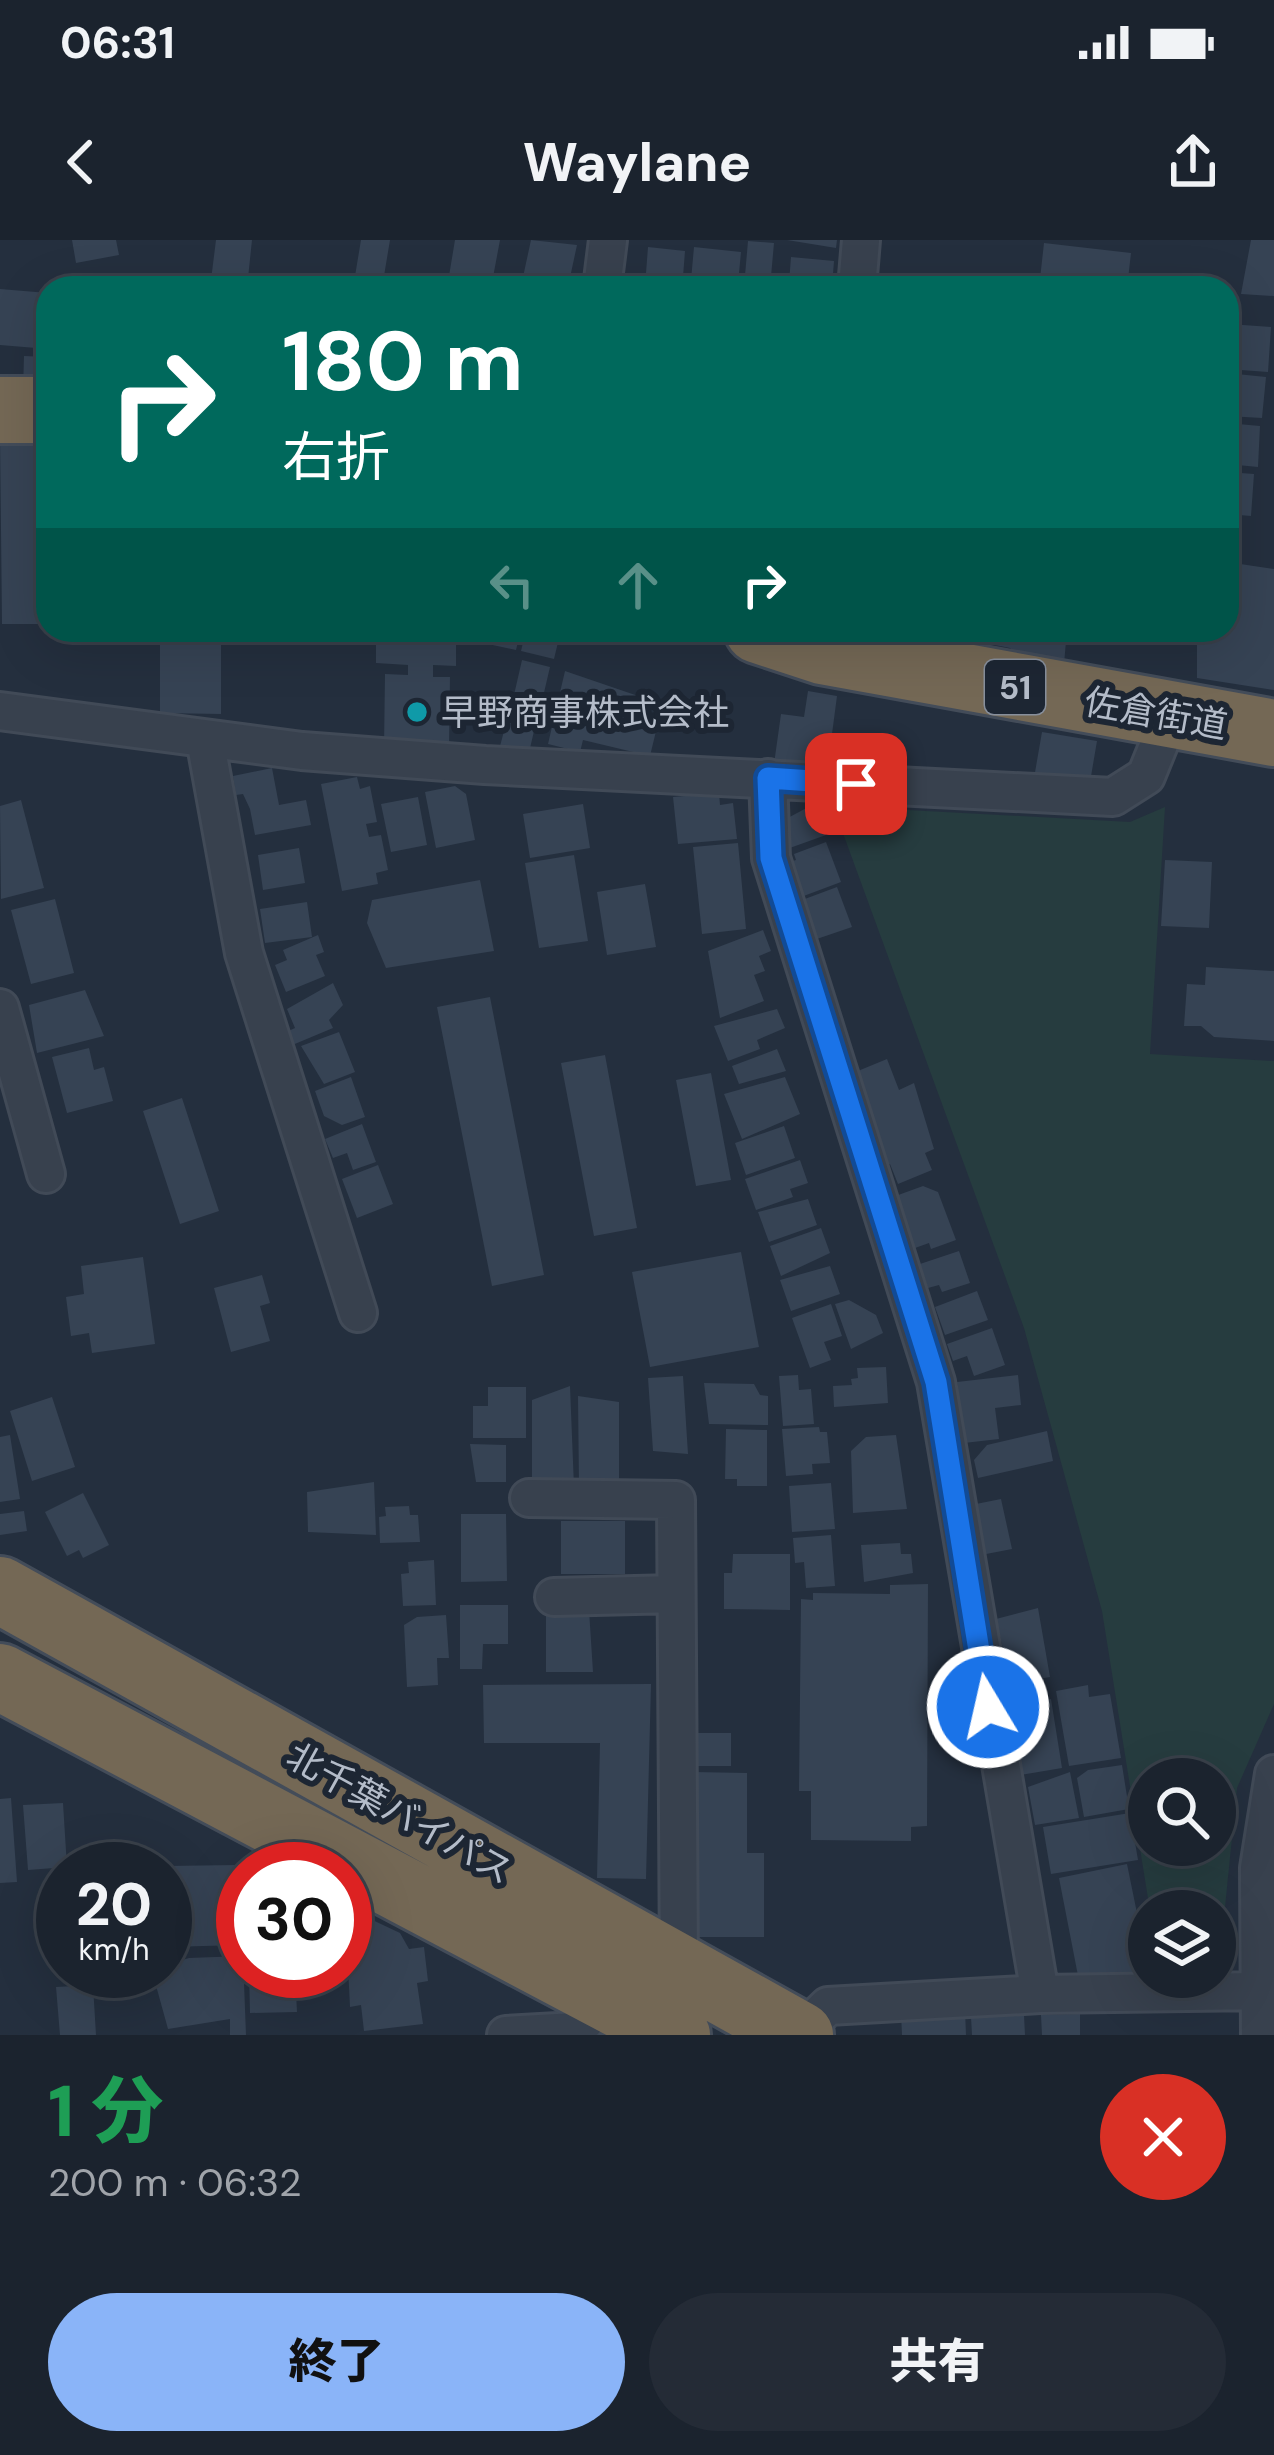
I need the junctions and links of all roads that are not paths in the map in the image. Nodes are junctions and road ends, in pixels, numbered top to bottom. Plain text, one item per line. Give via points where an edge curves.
1 (608, 240) edge
2 (861, 240) edge
3 (604, 276) edge
4 (858, 276) edge
5 (0, 410) edge
6 (36, 410) edge
7 (832, 642) edge
8 (0, 711) edge
9 (1170, 717) junction
10 (1274, 733) edge
11 (205, 739) junction
12 (768, 778) junction
13 (0, 1008) edge
14 (46, 1174) dead end
15 (358, 1313) dead end
16 (529, 1498) dead end
17 (0, 1590) edge
18 (676, 1594) junction
19 (554, 1597) dead end
20 (0, 1678) edge
21 (1274, 1774) edge
22 (679, 1968) junction
23 (1040, 1994) junction
24 (606, 1999) junction
25 (1263, 2012) edge
26 (506, 2035) edge
27 (677, 2035) edge
28 (800, 2035) edge

1 - 3 street
2 - 4 street
5 - 6 highway
7 - 9 highway, 佐倉街道 / 51
8 - 11 street
9 - 10 highway, 佐倉街道 / 51
9 - 12 street via 1146,776 1113,796
11 - 12 street via 485,765
11 - 15 street via 244,953
12 - 23 street via 771,858 936,1382
13 - 14 street
16 - 18 street via 676,1500
17 - 22 highway, 北千葉バイパス
18 - 19 street
18 - 22 street
20 - 24 highway, 北千葉バイパス
21 - 25 street via 1259,1868
22 - 28 highway, 北千葉バイパス
23 - 25 street
23 - 28 street via 828,2006
24 - 26 street via 576,2031
24 - 27 highway, 北千葉バイパス

